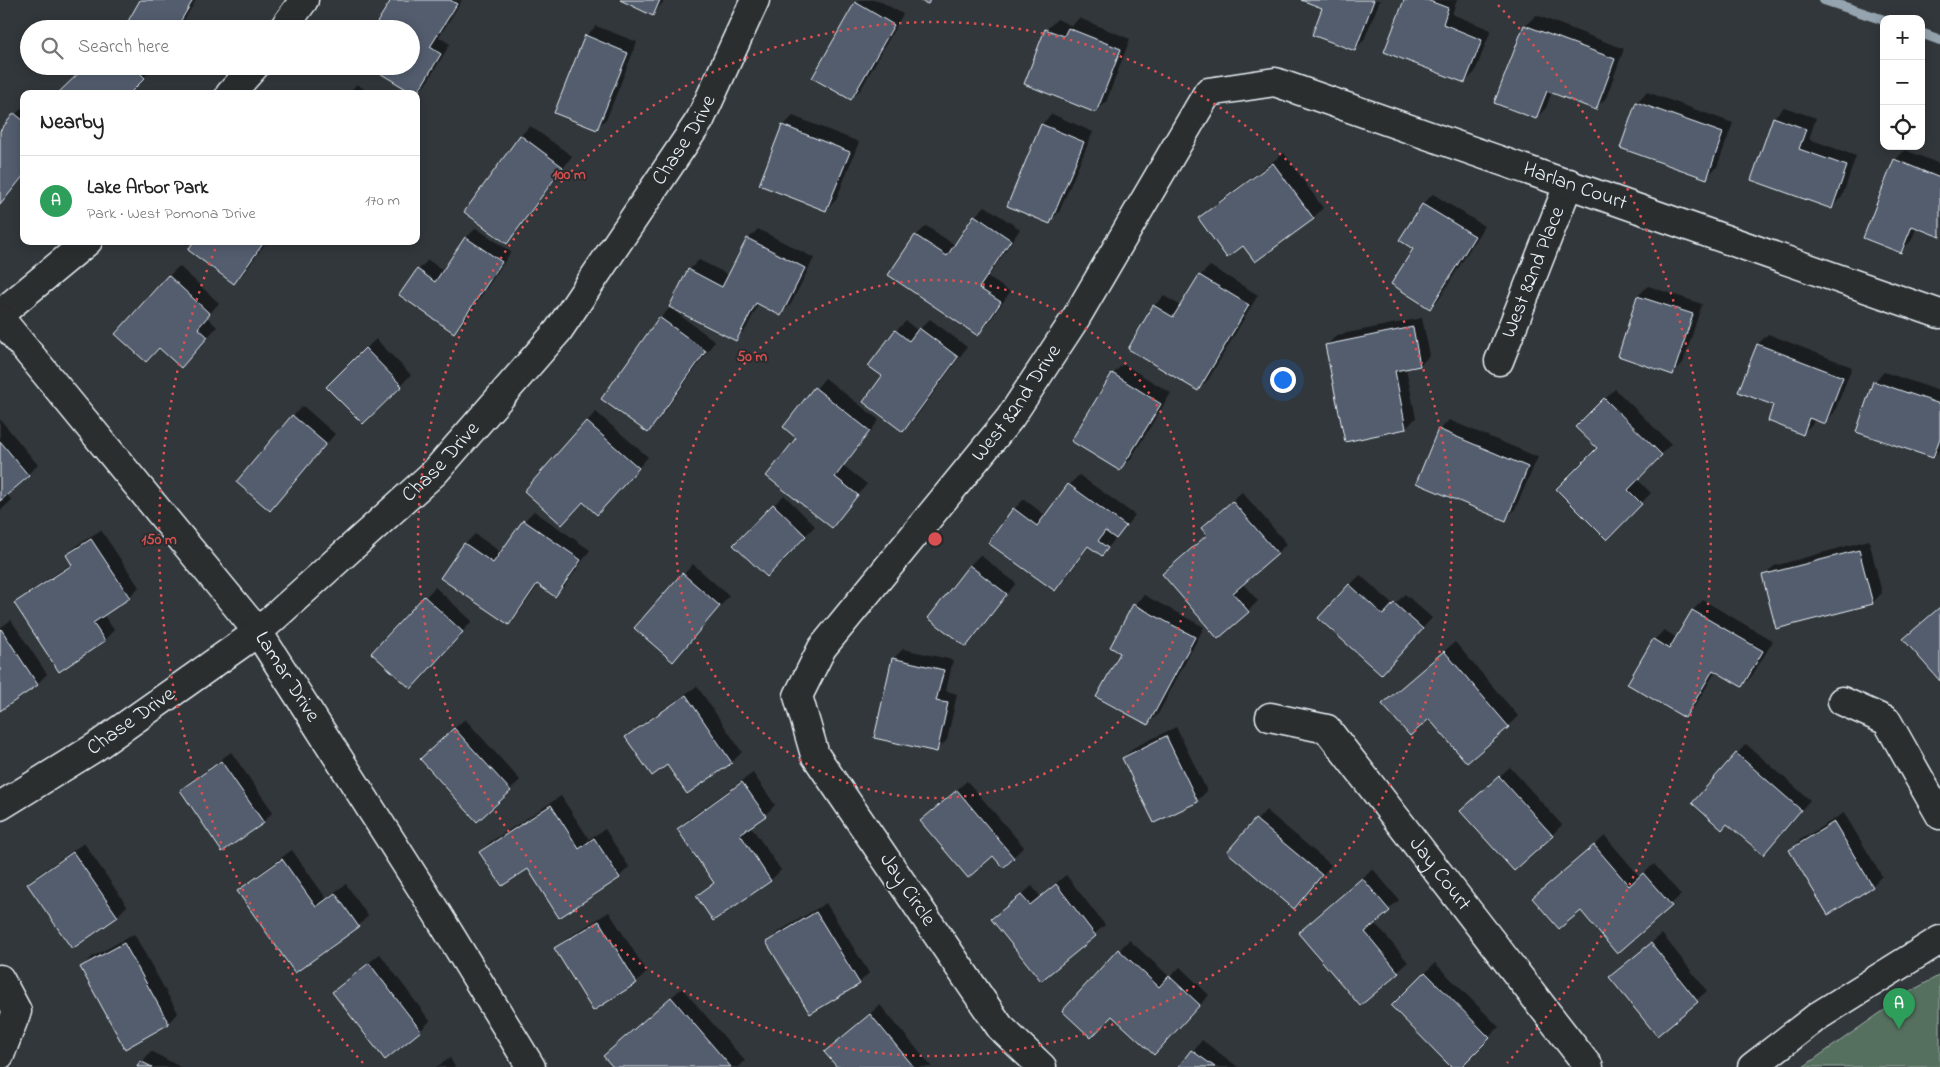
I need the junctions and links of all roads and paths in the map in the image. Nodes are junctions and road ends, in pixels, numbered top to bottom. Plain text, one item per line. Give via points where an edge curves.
1 (304, 0) edge
2 (755, 0) edge
3 (290, 20) edge
4 (247, 75) edge
5 (234, 90) edge
6 (1208, 92) joint
7 (1569, 183) junction
8 (83, 245) edge
9 (0, 314) edge
10 (1940, 314) edge
11 (0, 318) edge
12 (1499, 361) dead end
13 (258, 632) junction
14 (798, 696) joint
15 (1842, 701) dead end
16 (1270, 717) dead end
17 (0, 806) edge
18 (1940, 815) edge
19 (1940, 940) edge
20 (0, 979) edge
21 (0, 1055) edge
22 (531, 1067) edge
23 (1042, 1067) edge
24 (1589, 1067) edge
25 (1752, 1067) edge

1 - 3 street
2 - 13 street, Chase Drive via 700,120 558,331 435,472
4 - 5 street
6 - 7 street, Harlan Court via 1275,82
6 - 14 street, West 82nd Drive via 1077,316 1010,418 822,648
7 - 10 street, Harlan Court
7 - 12 street, West 82nd Place
8 - 9 street
11 - 13 street, Lamar Drive
13 - 17 street, Chase Drive via 94,748
13 - 22 street, Lamar Drive via 426,894
14 - 23 street, Jay Circle via 815,755 1000,1027
15 - 18 street via 1887,722
16 - 24 street, Jay Court via 1327,729
19 - 25 street via 1818,1016
20 - 21 street via 17,1011

